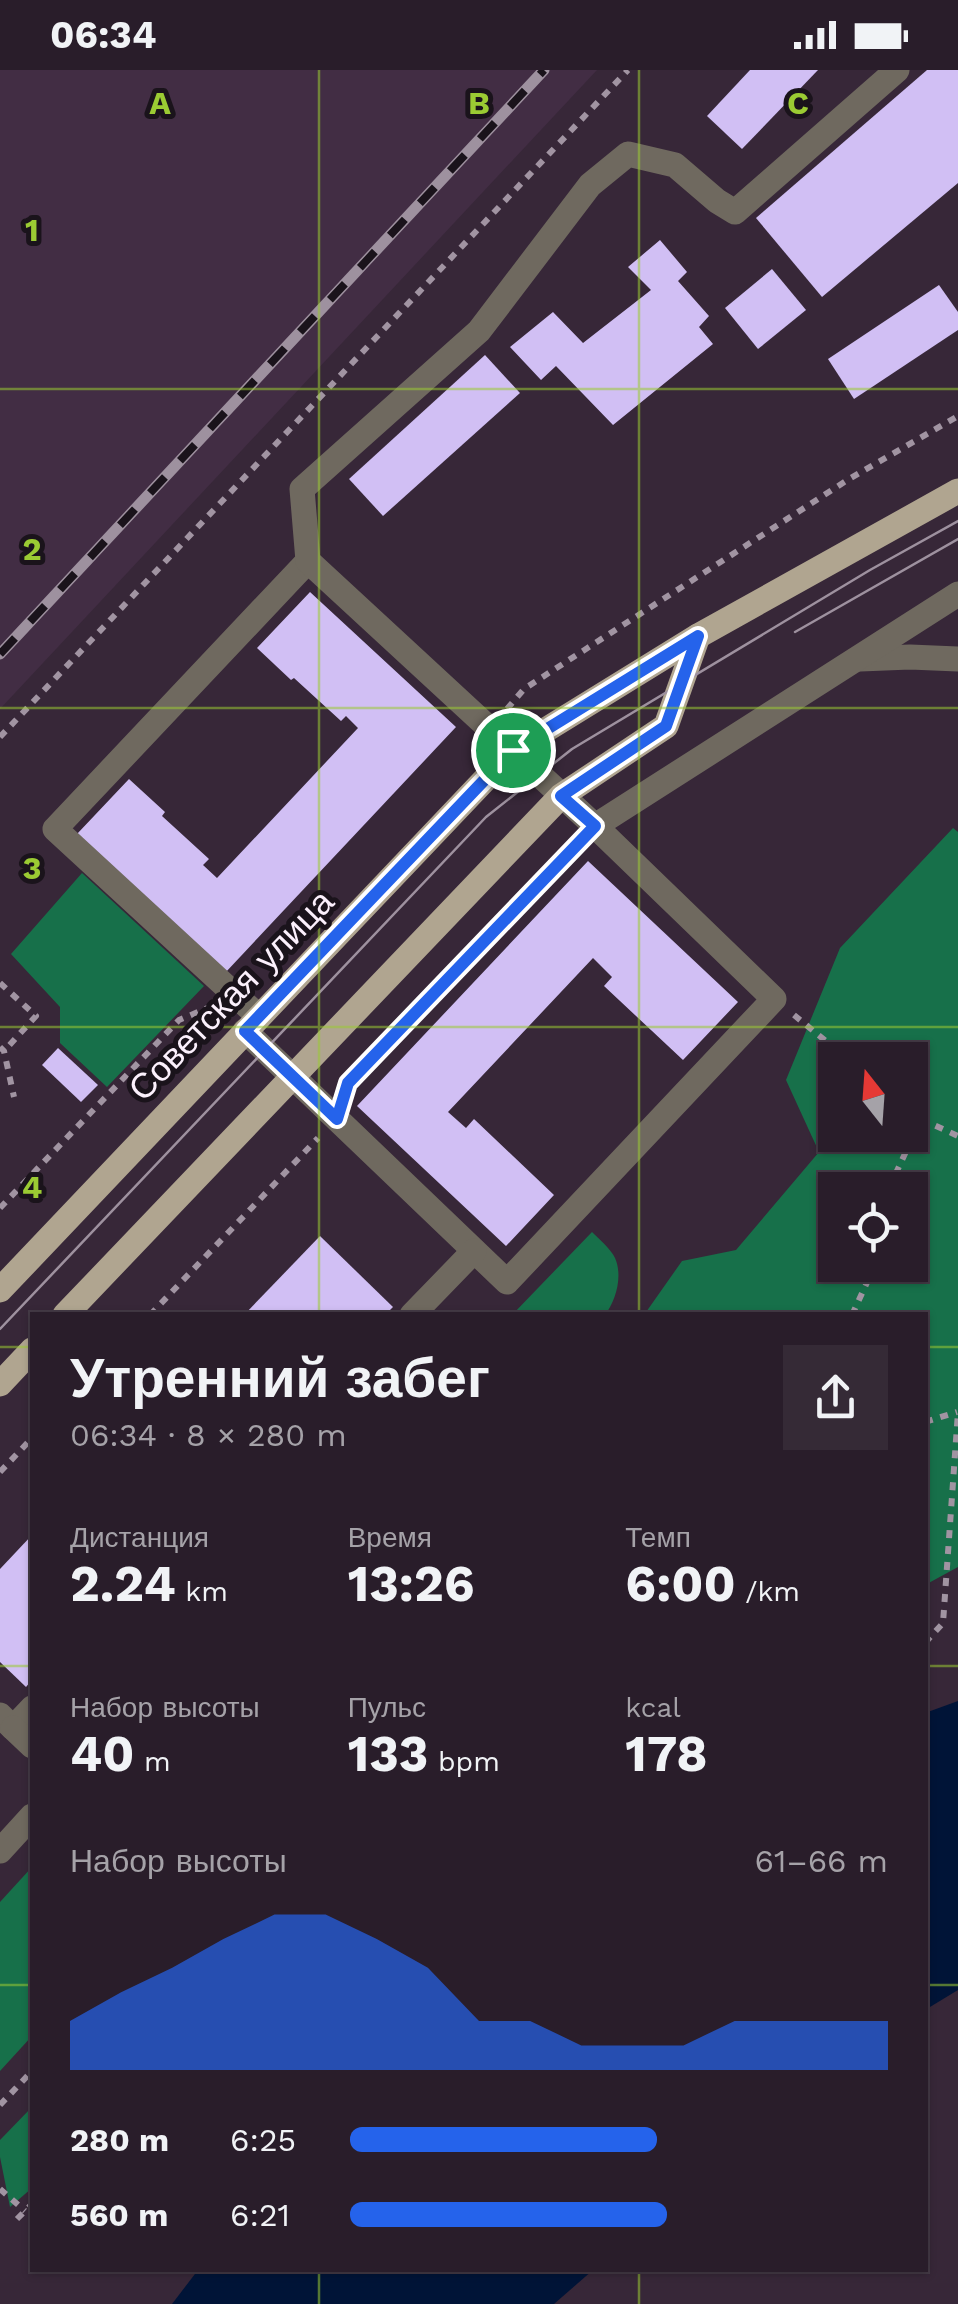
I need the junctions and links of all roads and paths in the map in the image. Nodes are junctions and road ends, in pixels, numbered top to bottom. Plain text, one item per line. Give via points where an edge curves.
1 (628, 70) edge
2 (898, 70) edge
3 (958, 491) edge
4 (308, 561) junction
5 (958, 594) edge
6 (698, 636) junction
7 (958, 659) edge
8 (856, 660) junction
9 (0, 737) edge
10 (513, 750) junction
11 (561, 796) junction
12 (595, 826) junction
13 (0, 983) edge
14 (774, 999) junction
15 (252, 1024) junction
16 (827, 1042) edge
17 (2, 1049) edge
18 (292, 1076) junction
19 (14, 1097) dead end
20 (337, 1119) junction
21 (928, 1122) edge
22 (958, 1136) edge
23 (63, 1142) dead end
24 (0, 1208) edge
25 (474, 1251) junction
26 (867, 1282) edge
27 (0, 1290) edge
28 (68, 1312) edge
29 (153, 1312) edge
30 (415, 1312) edge
31 (853, 1312) edge
32 (30, 1352) edge
33 (0, 1384) edge
34 (958, 1412) edge
35 (928, 1421) edge
36 (30, 1440) edge
37 (0, 1472) edge
38 (928, 1640) edge
39 (30, 1709) edge
40 (7, 1721) edge
41 (30, 1744) edge
42 (30, 1818) edge
43 (0, 1851) edge
44 (30, 2073) edge
45 (0, 2105) edge
46 (0, 2188) edge
47 (30, 2206) edge
48 (25, 2211) junction
49 (18, 2219) dead end

1 - 9 path
2 - 4 street via 736,212 675,164 628,154 590,185 479,331 302,490
3 - 6 main road, Советская улица
4 - 10 street
4 - 15 street via 55,828
5 - 8 street
6 - 10 main road, Советская улица
6 - 11 main road via 666,726
7 - 8 street
8 - 12 street
10 - 11 street
10 - 15 main road, Советская улица
11 - 12 street
11 - 18 main road
12 - 14 street
12 - 20 path via 348,1083
13 - 17 path via 36,1016
14 - 16 path
14 - 25 street via 507,1282
15 - 18 street
15 - 27 main road, Советская улица
17 - 19 path
18 - 20 street
18 - 28 main road
20 - 25 street
20 - 29 path
21 - 22 path
23 - 24 path
25 - 30 street
26 - 31 path
32 - 33 main road
34 - 35 path
34 - 38 path via 943,1623
36 - 37 path
39 - 40 street
40 - 41 street
42 - 43 street
44 - 45 path
46 - 48 path
47 - 48 path
48 - 49 path

